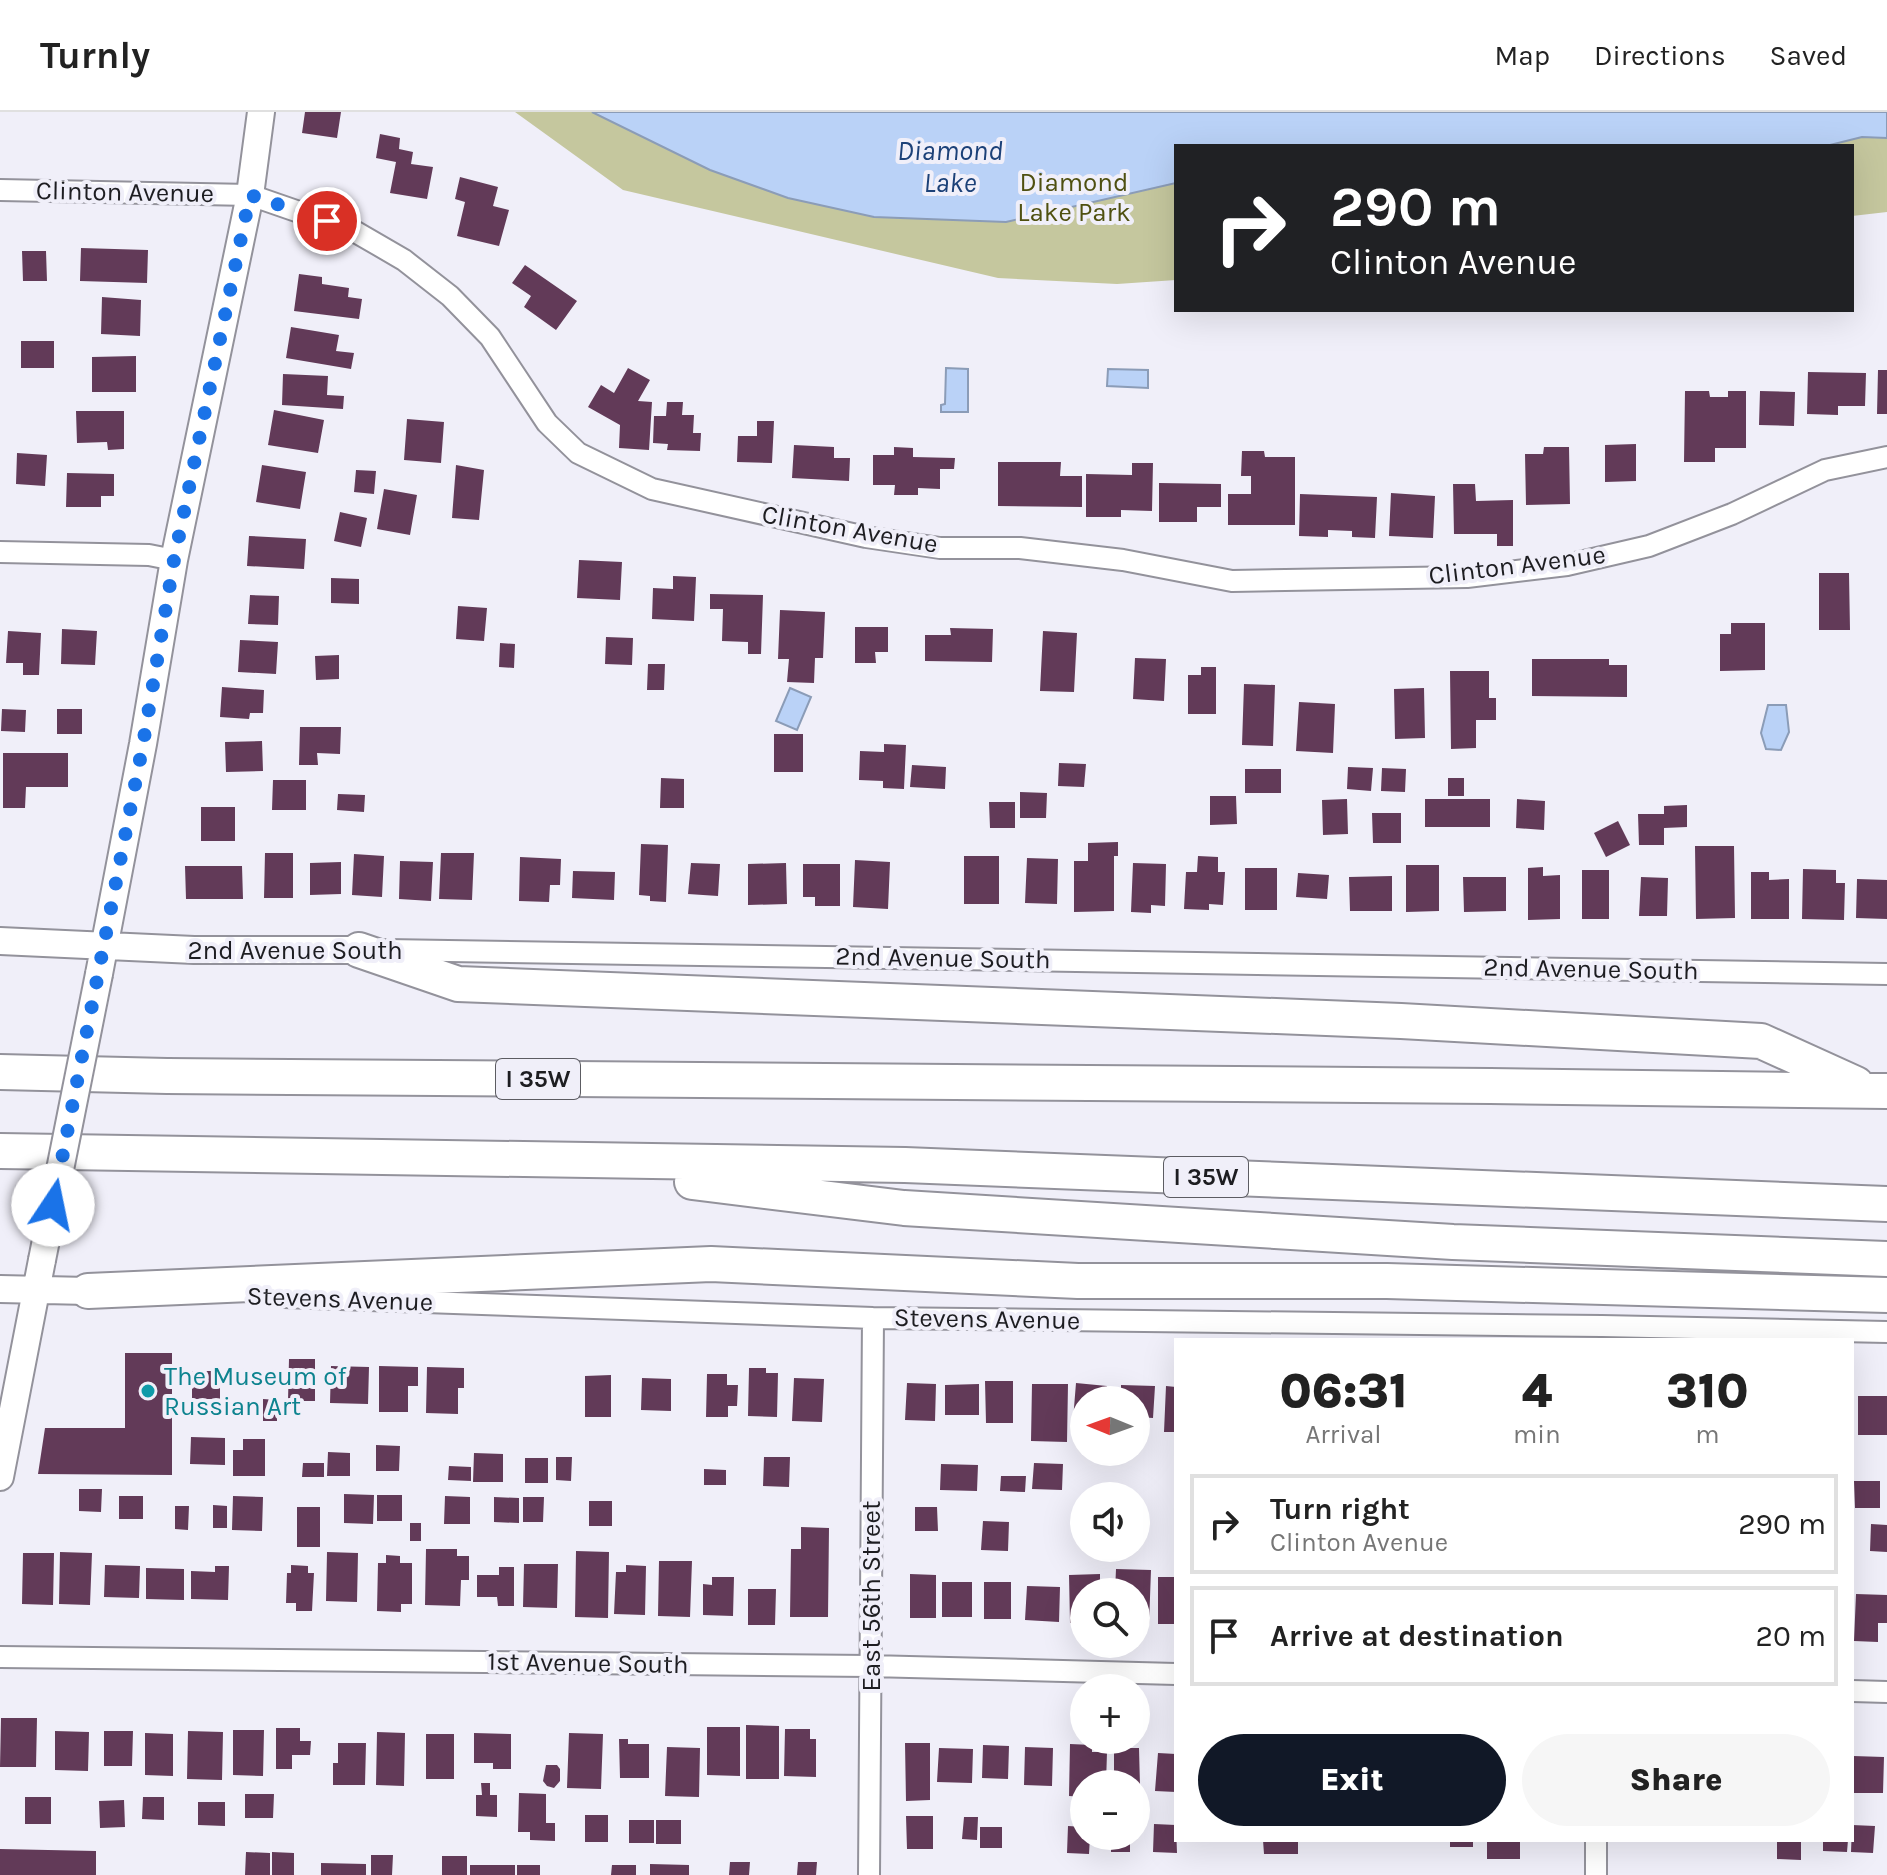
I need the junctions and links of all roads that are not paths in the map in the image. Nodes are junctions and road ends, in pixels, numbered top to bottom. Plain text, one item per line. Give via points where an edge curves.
1 (261, 112) edge
2 (0, 190) edge
3 (250, 195) junction
4 (1887, 457) edge
5 (0, 552) edge
6 (174, 560) junction
7 (0, 941) edge
8 (104, 946) junction
9 (359, 950) junction
10 (1887, 974) edge
11 (0, 1072) edge
12 (1879, 1091) edge
13 (0, 1151) edge
14 (525, 1161) junction
15 (1887, 1204) edge
16 (1887, 1259) edge
17 (0, 1289) edge
18 (36, 1290) junction
19 (88, 1291) junction
20 (1887, 1295) edge
21 (873, 1318) junction
22 (1887, 1332) edge
23 (1602, 1333) edge
24 (0, 1477) edge
25 (0, 1657) edge
26 (870, 1666) junction
27 (1174, 1674) edge
28 (1854, 1691) edge
29 (1887, 1692) edge
30 (1596, 1842) edge
31 (869, 1875) edge
32 (1596, 1875) edge

1 - 3 street
2 - 3 street, Clinton Avenue
3 - 4 street, Clinton Avenue via 354,231 404,260 490,337 547,423 578,453 652,489 866,537 940,548 1020,548 1123,560 1232,581 1467,577 1567,565 1649,546 1825,470
3 - 6 street
5 - 6 street
6 - 8 street
7 - 8 street, 2nd Avenue South
8 - 9 street, 2nd Avenue South
8 - 18 street, bridge
9 - 10 street, 2nd Avenue South
9 - 12 highway via 458,984 1401,1021 1761,1041
11 - 12 highway, I 35W
13 - 14 highway, I 35W
14 - 15 highway, I 35W via 905,1165
14 - 16 highway via 904,1208 1469,1243
17 - 18 street
18 - 19 street
18 - 24 street
19 - 20 highway via 711,1264 1078,1281 1387,1281
19 - 21 street, Stevens Avenue
21 - 23 street, Stevens Avenue
21 - 26 street, East 56th Street
22 - 23 street, Stevens Avenue
25 - 26 street, 1st Avenue South
26 - 27 street, 1st Avenue South
26 - 31 street, East 56th Street
28 - 29 street
30 - 32 street

